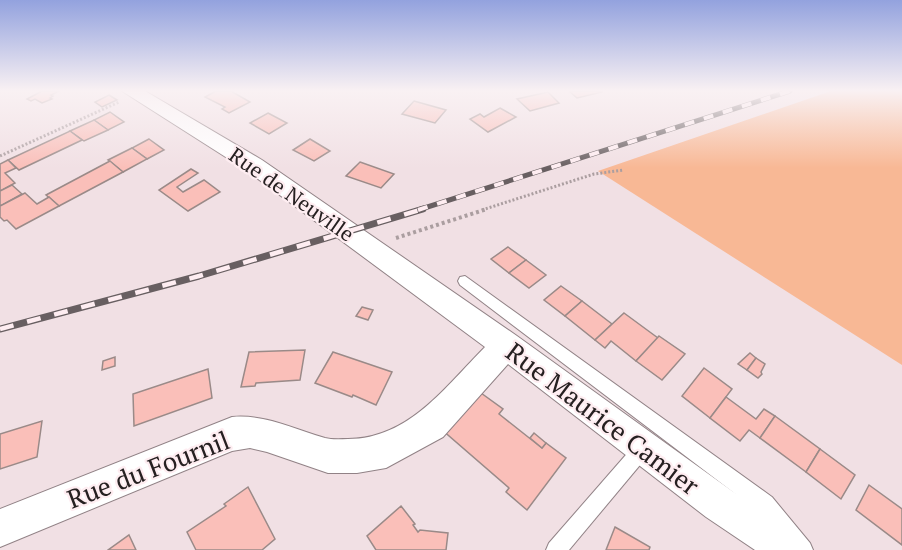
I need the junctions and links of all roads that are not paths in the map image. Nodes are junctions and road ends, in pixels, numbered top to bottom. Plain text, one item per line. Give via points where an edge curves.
1 (173, 117) edge
2 (465, 282) dead end
3 (418, 283) joint
4 (506, 345) junction
5 (644, 447) junction
6 (0, 528) edge
7 (556, 550) edge
8 (789, 550) edge
9 (803, 550) edge

1 - 3 street, Rue de Neuville via 254,165
2 - 9 lane via 765,504
3 - 4 street, Rue Maurice Camier
4 - 5 street, Rue Maurice Camier
4 - 6 street, Rue du Fournil via 431,426 386,451 328,456 267,435 232,434
5 - 7 lane
5 - 8 street, Rue Maurice Camier via 719,504

